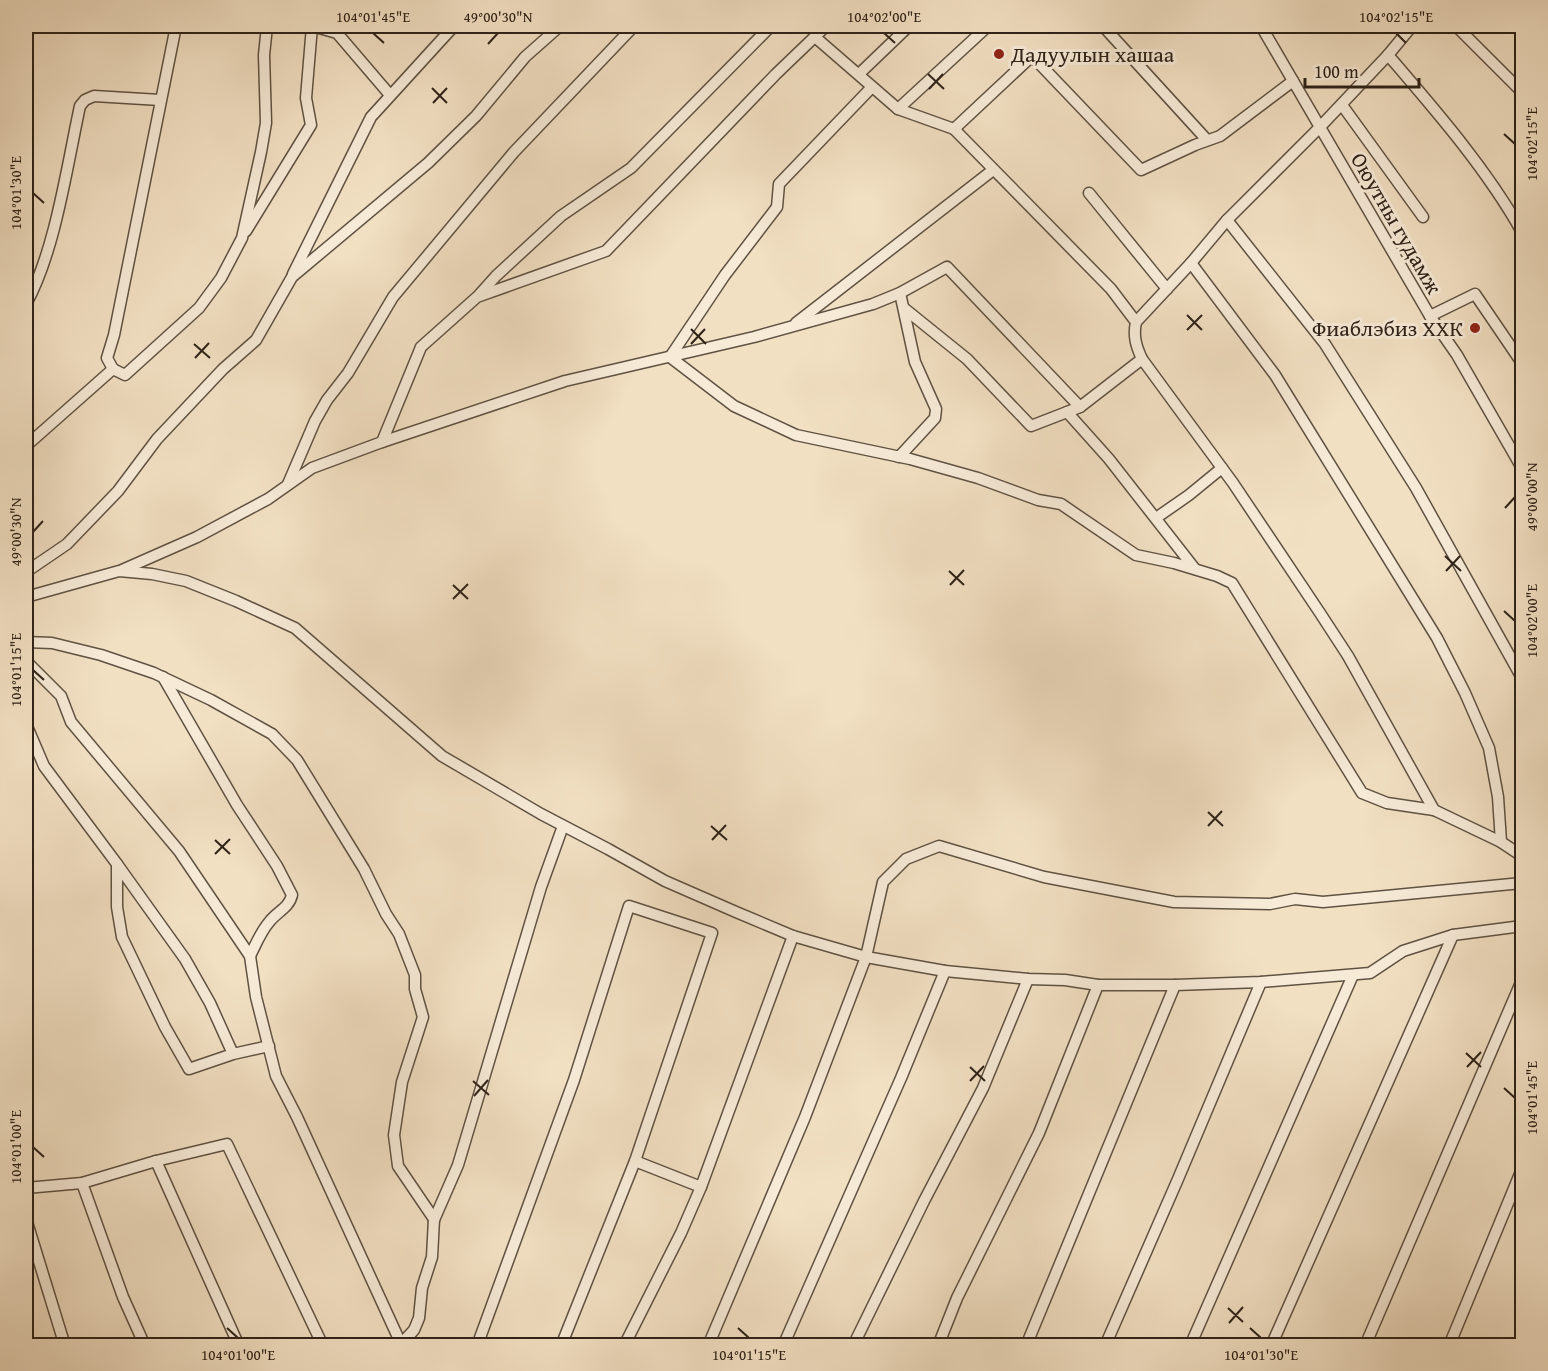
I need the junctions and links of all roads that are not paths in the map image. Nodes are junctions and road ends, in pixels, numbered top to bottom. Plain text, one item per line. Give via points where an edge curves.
1 (176, 26) edge
2 (267, 26) edge
3 (312, 26) edge
4 (454, 26) edge
5 (560, 26) edge
6 (634, 26) edge
7 (771, 26) edge
8 (826, 26) edge
9 (909, 26) edge
10 (988, 26) edge
11 (1103, 26) edge
12 (1261, 26) edge
13 (1412, 26) edge
14 (1456, 26) edge
15 (815, 37) junction
16 (1388, 55) junction
17 (859, 74) junction
18 (1293, 81) junction
19 (872, 87) junction
20 (1522, 92) edge
21 (390, 95) junction
22 (160, 100) junction
23 (1341, 105) junction
24 (898, 109) junction
25 (1319, 128) junction
26 (954, 129) junction
27 (1207, 140) junction
28 (993, 170) junction
29 (1089, 193) dead end
30 (1423, 217) dead end
31 (1227, 220) junction
32 (1522, 232) edge
33 (242, 238) junction
34 (1191, 263) junction
35 (292, 277) junction
36 (1167, 290) junction
37 (900, 293) junction
38 (477, 297) junction
39 (26, 304) edge
40 (904, 309) junction
41 (1430, 316) junction
42 (1136, 322) junction
43 (793, 326) junction
44 (670, 357) junction
45 (1142, 359) junction
46 (1522, 363) edge
47 (113, 369) junction
48 (1080, 406) junction
49 (1067, 412) junction
50 (382, 442) junction
51 (26, 446) edge
52 (899, 457) junction
53 (1222, 468) junction
54 (1522, 468) edge
55 (288, 485) junction
56 (1156, 518) junction
57 (1196, 569) junction
58 (119, 571) junction
59 (26, 572) edge
60 (26, 597) edge
61 (26, 642) edge
62 (26, 662) edge
63 (164, 677) junction
64 (1522, 678) edge
65 (26, 724) edge
66 (1434, 810) junction
67 (563, 826) junction
68 (1501, 842) junction
69 (1522, 856) edge
70 (117, 864) junction
71 (1522, 883) edge
72 (1522, 926) edge
73 (1453, 935) junction
74 (793, 936) junction
75 (250, 956) junction
76 (866, 957) junction
77 (945, 970) junction
78 (1353, 975) junction
79 (1028, 979) junction
80 (1522, 980) edge
81 (1261, 982) junction
82 (1098, 985) junction
83 (1175, 985) junction
84 (269, 1046) junction
85 (233, 1054) junction
86 (156, 1161) junction
87 (635, 1161) junction
88 (1522, 1169) edge
89 (82, 1184) junction
90 (700, 1187) junction
91 (26, 1188) edge
92 (26, 1220) edge
93 (434, 1220) junction
94 (402, 1345) edge
95 (65, 1346) edge
96 (145, 1346) edge
97 (239, 1346) edge
98 (323, 1346) edge
99 (477, 1346) edge
100 (561, 1346) edge
101 (624, 1346) edge
102 (708, 1346) edge
103 (783, 1346) edge
104 (853, 1346) edge
105 (938, 1346) edge
106 (1026, 1346) edge
107 (1105, 1346) edge
108 (1191, 1346) edge
109 (1271, 1346) edge
110 (1365, 1346) edge
111 (1449, 1346) edge

1 - 22 street
2 - 33 street via 266,123
3 - 21 street via 337,33
3 - 33 street via 306,98 311,125
4 - 21 street
5 - 35 street via 525,57 476,116 428,164
6 - 55 street via 514,152 393,297 315,421
7 - 38 street via 631,168 561,216
8 - 15 street
9 - 17 street
10 - 24 street
11 - 27 street
12 - 18 street, Оюутны гудамж
13 - 16 street
14 - 20 street
15 - 17 street
15 - 38 street via 606,251
16 - 23 street
16 - 32 street via 1454,134
17 - 19 street
18 - 25 street, Оюутны гудамж
18 - 27 street via 1220,136
19 - 24 street
19 - 44 street via 779,184 777,207 725,274
21 - 35 street via 371,117
22 - 39 street via 94,96 80,106 50,238
22 - 47 street via 114,335 106,358
23 - 25 street
23 - 30 street
24 - 26 street
25 - 31 street
25 - 41 street, Оюутны гудамж
26 - 27 street via 1032,56 1141,170
26 - 28 street
28 - 42 street via 1111,289
28 - 43 street
29 - 36 street
31 - 34 street
31 - 64 street via 1324,344 1416,488
33 - 47 street via 221,278 199,308 124,375
34 - 36 street
34 - 68 street via 1275,375 1437,638 1489,748
35 - 59 street via 256,340 157,439 118,491 67,544
36 - 42 street
37 - 40 street
37 - 43 street
37 - 48 street via 947,267
38 - 50 street via 421,347
40 - 49 street via 967,359 1031,426
40 - 52 street via 915,362 936,409 935,417
41 - 46 street via 1475,294
41 - 54 street, Оюутны гудамж
42 - 45 street via 1136,345
43 - 44 street
44 - 50 street via 564,381
44 - 52 street via 735,406 796,435
45 - 48 street
45 - 53 street
47 - 51 street
48 - 49 street
49 - 56 street
50 - 55 street via 312,468
52 - 57 street via 1061,504 1136,555
53 - 56 street
53 - 66 street via 1348,656
55 - 58 street via 197,537
56 - 57 street
57 - 66 street via 1232,583 1362,793 1387,802
58 - 60 street
58 - 67 street via 186,581 295,628 442,756
61 - 63 street via 52,643 101,655
62 - 75 street via 61,696 72,722 179,850
63 - 75 street via 292,895 291,903 270,919
63 - 93 street via 272,734 297,760 399,934 415,975 423,1017 402,1082 394,1135 398,1166
65 - 70 street via 44,766
66 - 68 street
67 - 74 street via 665,880
67 - 93 street via 541,886 459,1165
68 - 69 street
70 - 85 street via 185,959
70 - 85 street via 122,937 185,1063 189,1069
71 - 76 street via 1323,902 1174,902 1044,877 939,846 906,859 883,882
72 - 73 street
73 - 78 street via 1403,951 1370,973
73 - 109 street
74 - 76 street
74 - 90 street
75 - 84 street
76 - 77 street
76 - 102 street via 805,1117
77 - 79 street
77 - 103 street
78 - 81 street
78 - 108 street
79 - 82 street
79 - 104 street via 983,1088
80 - 110 street
81 - 83 street
81 - 107 street
82 - 83 street
82 - 105 street via 1039,1133 957,1298
83 - 106 street
84 - 85 street
84 - 94 street via 276,1076
86 - 89 street
86 - 97 street
86 - 98 street via 227,1144
87 - 90 street
87 - 99 street via 712,933 629,906 574,1080
87 - 100 street
88 - 111 street
89 - 91 street
89 - 96 street
90 - 101 street
92 - 95 street
93 - 94 street via 432,1257 422,1288 419,1318

